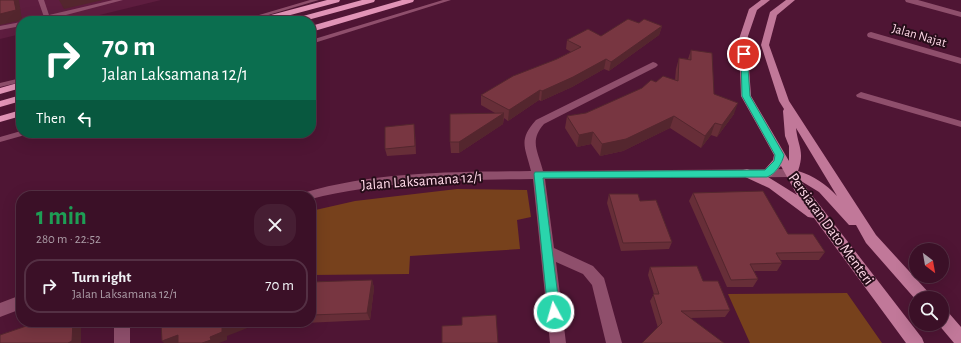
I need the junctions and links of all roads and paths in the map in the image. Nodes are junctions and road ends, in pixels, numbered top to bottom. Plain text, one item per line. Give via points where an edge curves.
1 (41, 0) edge
2 (120, 0) edge
3 (316, 0) edge
4 (336, 0) edge
5 (371, 0) edge
6 (410, 0) edge
7 (448, 0) edge
8 (766, 0) edge
9 (791, 0) edge
10 (909, 0) edge
11 (961, 15) edge
12 (46, 16) edge
13 (55, 16) edge
14 (260, 16) edge
15 (277, 16) edge
16 (313, 16) edge
17 (16, 25) edge
18 (0, 28) edge
19 (316, 28) edge
20 (870, 35) dead end
21 (316, 40) edge
22 (961, 61) edge
23 (653, 65) dead end
24 (16, 81) edge
25 (0, 85) edge
26 (16, 86) edge
27 (0, 91) edge
28 (861, 95) dead end
29 (16, 99) edge
30 (0, 104) edge
31 (788, 107) junction
32 (16, 114) edge
33 (0, 119) edge
34 (961, 124) edge
35 (16, 135) edge
36 (0, 140) edge
37 (780, 155) junction
38 (747, 173) junction
39 (767, 173) junction
40 (791, 173) junction
41 (538, 174) junction
42 (316, 193) edge
43 (826, 224) junction
44 (871, 239) junction
45 (547, 251) junction
46 (918, 291) edge
47 (16, 304) edge
48 (0, 310) edge
49 (949, 325) edge
50 (122, 327) edge
51 (961, 339) edge
52 (122, 343) edge
53 (558, 343) edge
54 (614, 343) edge
55 (916, 343) edge

1 - 12 lane
2 - 13 lane
3 - 14 lane
4 - 15 highway
5 - 16 highway
6 - 19 highway
7 - 21 lane
8 - 37 main road, Persiaran Dato Menteri via 753,9 743,39 746,96
9 - 31 main road, Persiaran Dato Menteri via 773,14 765,44
10 - 11 street
17 - 18 lane
20 - 22 street, Jalan Najat
23 - 41 street via 540,122 532,131 529,140
24 - 25 lane
26 - 27 highway
28 - 34 street
29 - 30 highway
31 - 40 main road via 796,159
31 - 44 main road, Persiaran Dato Menteri
32 - 33 highway
35 - 36 lane
37 - 39 main road via 778,162
37 - 40 main road, Persiaran Dato Menteri
38 - 39 street, Jalan Laksamana 12/1
38 - 41 street, Jalan Laksamana 12/1
38 - 43 main road via 760,177 786,193
39 - 40 street, Jalan Laksamana 12/1
40 - 43 main road, Persiaran Dato Menteri
40 - 44 main road via 806,178 823,189
41 - 42 street, Jalan Laksamana 12/1 via 391,180
41 - 45 street
43 - 55 main road, Persiaran Dato Menteri
44 - 46 main road, Persiaran Dato Menteri
45 - 53 street
45 - 54 street via 588,270 599,282
47 - 48 street
49 - 51 main road
50 - 52 street

